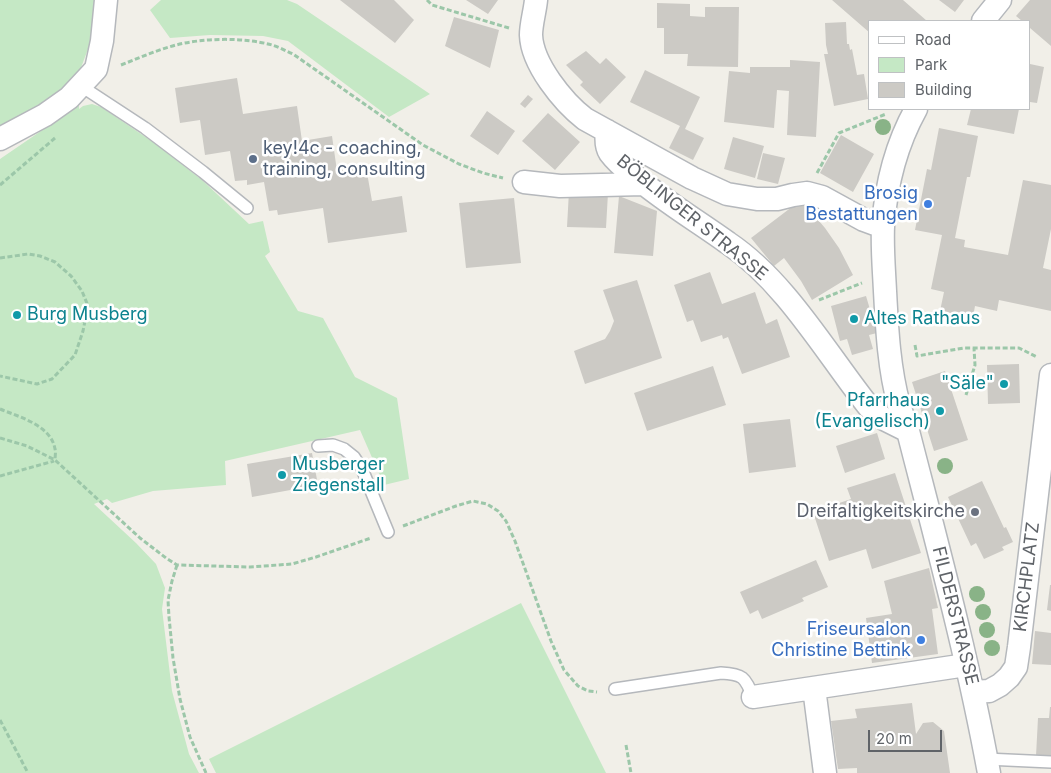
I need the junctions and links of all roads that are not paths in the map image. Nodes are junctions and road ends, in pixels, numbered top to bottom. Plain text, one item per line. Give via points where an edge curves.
1 (106, 0) edge
2 (536, 0) edge
3 (1000, 0) edge
4 (984, 20) edge
5 (88, 77) junction
6 (916, 110) edge
7 (607, 131) junction
8 (0, 139) edge
9 (524, 182) road end
10 (644, 184) junction
11 (247, 208) dead end
12 (883, 227) junction
13 (1051, 375) edge
14 (908, 431) junction
15 (318, 446) dead end
16 (388, 532) road end
17 (966, 664) junction
18 (814, 688) junction
19 (615, 690) road end
20 (973, 692) junction
21 (753, 697) joint
22 (1051, 762) edge
23 (988, 766) edge
24 (825, 773) edge

1 - 5 street via 102,41
2 - 7 street, BÖBLINGER STRASSE via 531,34 540,66 574,111
3 - 4 street
5 - 8 street via 45,115
5 - 11 lane via 145,128
6 - 12 street, FILDERSTRASSE via 896,153
7 - 10 street, BÖBLINGER STRASSE via 609,151
7 - 12 street, BÖBLINGER STRASSE via 727,194 777,199 807,193
9 - 10 street via 560,186
10 - 14 street, BÖBLINGER STRASSE via 752,262 799,313 869,407
12 - 14 street, FILDERSTRASSE via 888,334 899,405
13 - 20 street, KIRCHPLATZ via 1016,667 1000,685 989,691
14 - 17 street, FILDERSTRASSE
15 - 16 lane via 333,445 354,457
17 - 18 street
17 - 20 street, FILDERSTRASSE
18 - 21 street
18 - 24 street
19 - 21 lane via 722,673 736,674 746,681
20 - 23 street, FILDERSTRASSE
22 - 23 lane via 1028,760

